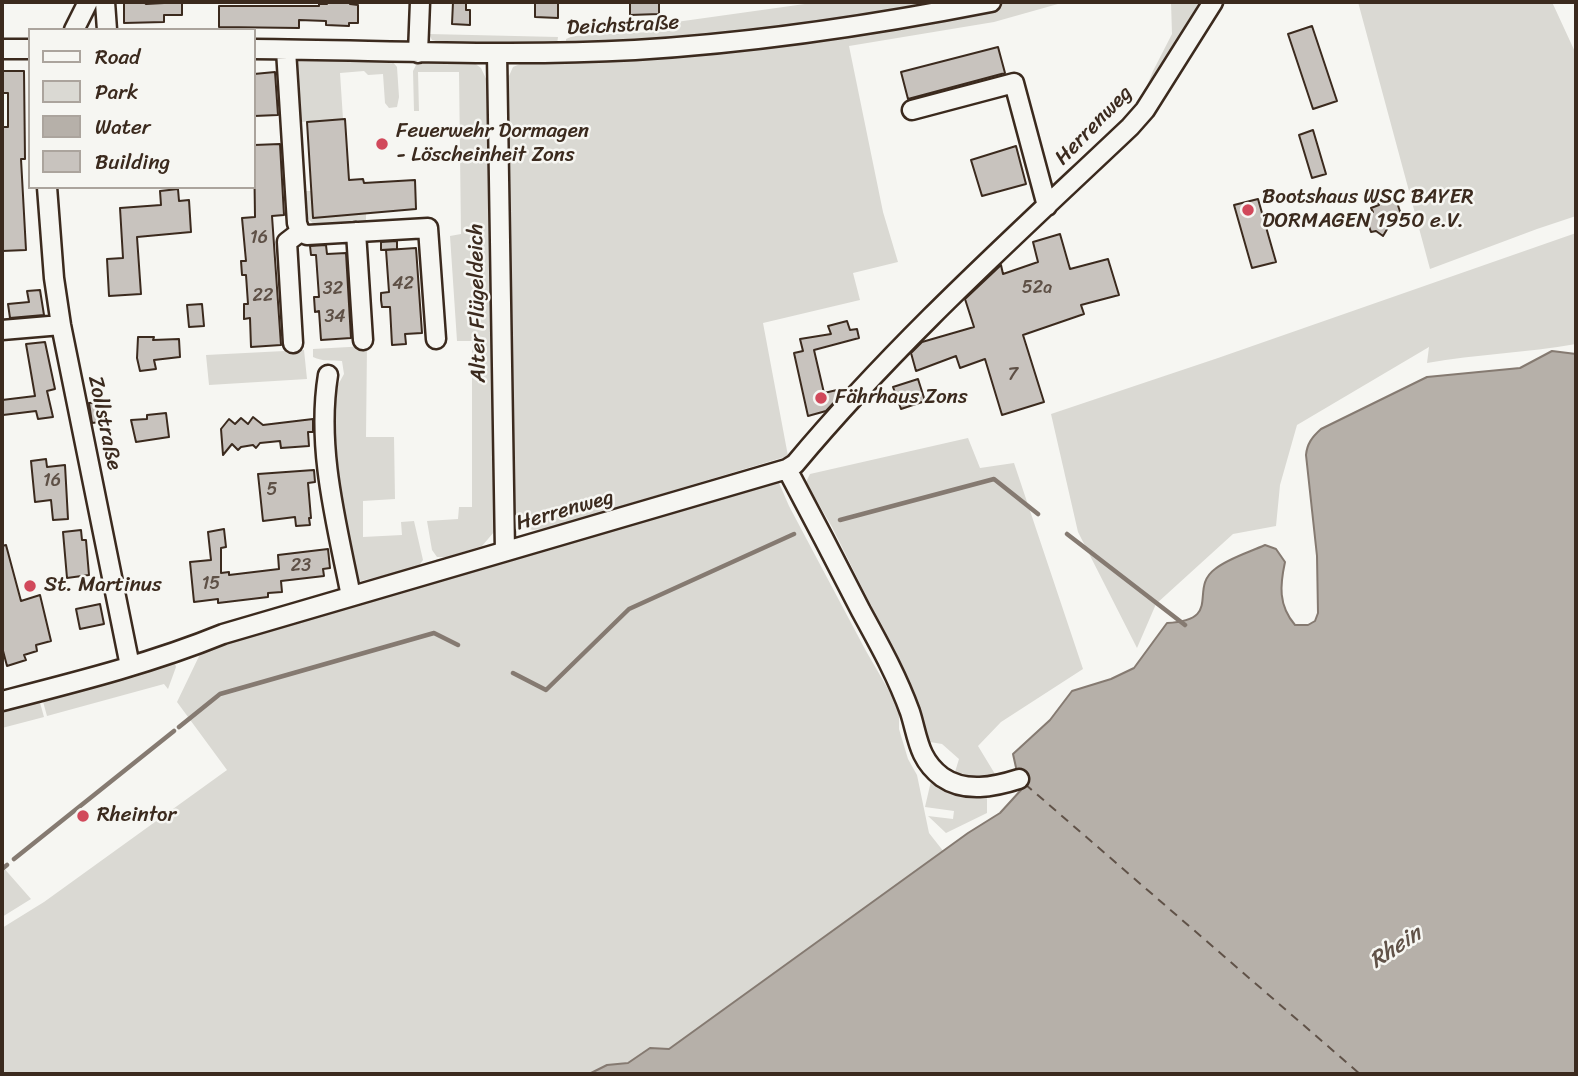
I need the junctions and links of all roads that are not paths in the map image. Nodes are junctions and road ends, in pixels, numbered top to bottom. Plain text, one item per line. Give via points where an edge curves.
1 (88, 2) edge
2 (105, 2) edge
3 (419, 2) edge
4 (991, 2) edge
5 (1213, 2) edge
6 (75, 28) edge
7 (107, 28) edge
8 (2, 49) edge
9 (28, 49) edge
10 (256, 50) edge
11 (286, 50) junction
12 (418, 53) junction
13 (497, 54) junction
14 (912, 110) dead end
15 (47, 189) edge
16 (1047, 206) junction
17 (300, 232) junction
18 (356, 232) junction
19 (61, 325) junction
20 (2, 330) edge
21 (436, 339) dead end
22 (363, 340) dead end
23 (293, 343) dead end
24 (328, 376) dead end
25 (787, 469) junction
26 (505, 551) junction
27 (351, 596) junction
28 (130, 666) junction
29 (2, 701) edge
30 (1019, 779) dead end

1 - 6 street
2 - 7 street
3 - 12 street
4 - 13 street, Deichstraße via 715,43
5 - 16 street, Herrenweg via 1144,110
8 - 9 street
10 - 11 street, Deichstraße
11 - 12 street, Deichstraße
11 - 17 street
12 - 13 street, Deichstraße
13 - 26 street, Alter Flügeldeich
14 - 16 street, Herrenweg via 1014,83
15 - 19 street, Zollstraße
16 - 25 street, Herrenweg via 906,342
17 - 18 street
17 - 23 street via 287,243
18 - 21 street via 428,228
18 - 22 street
19 - 20 street
19 - 28 street, Zollstraße
24 - 27 street via 323,404 330,490
25 - 26 street, Herrenweg
25 - 30 street via 893,672 918,747 932,768 949,781 970,787 994,787
26 - 27 street, Herrenweg
27 - 28 street, Herrenweg
28 - 29 street, Herrenweg

